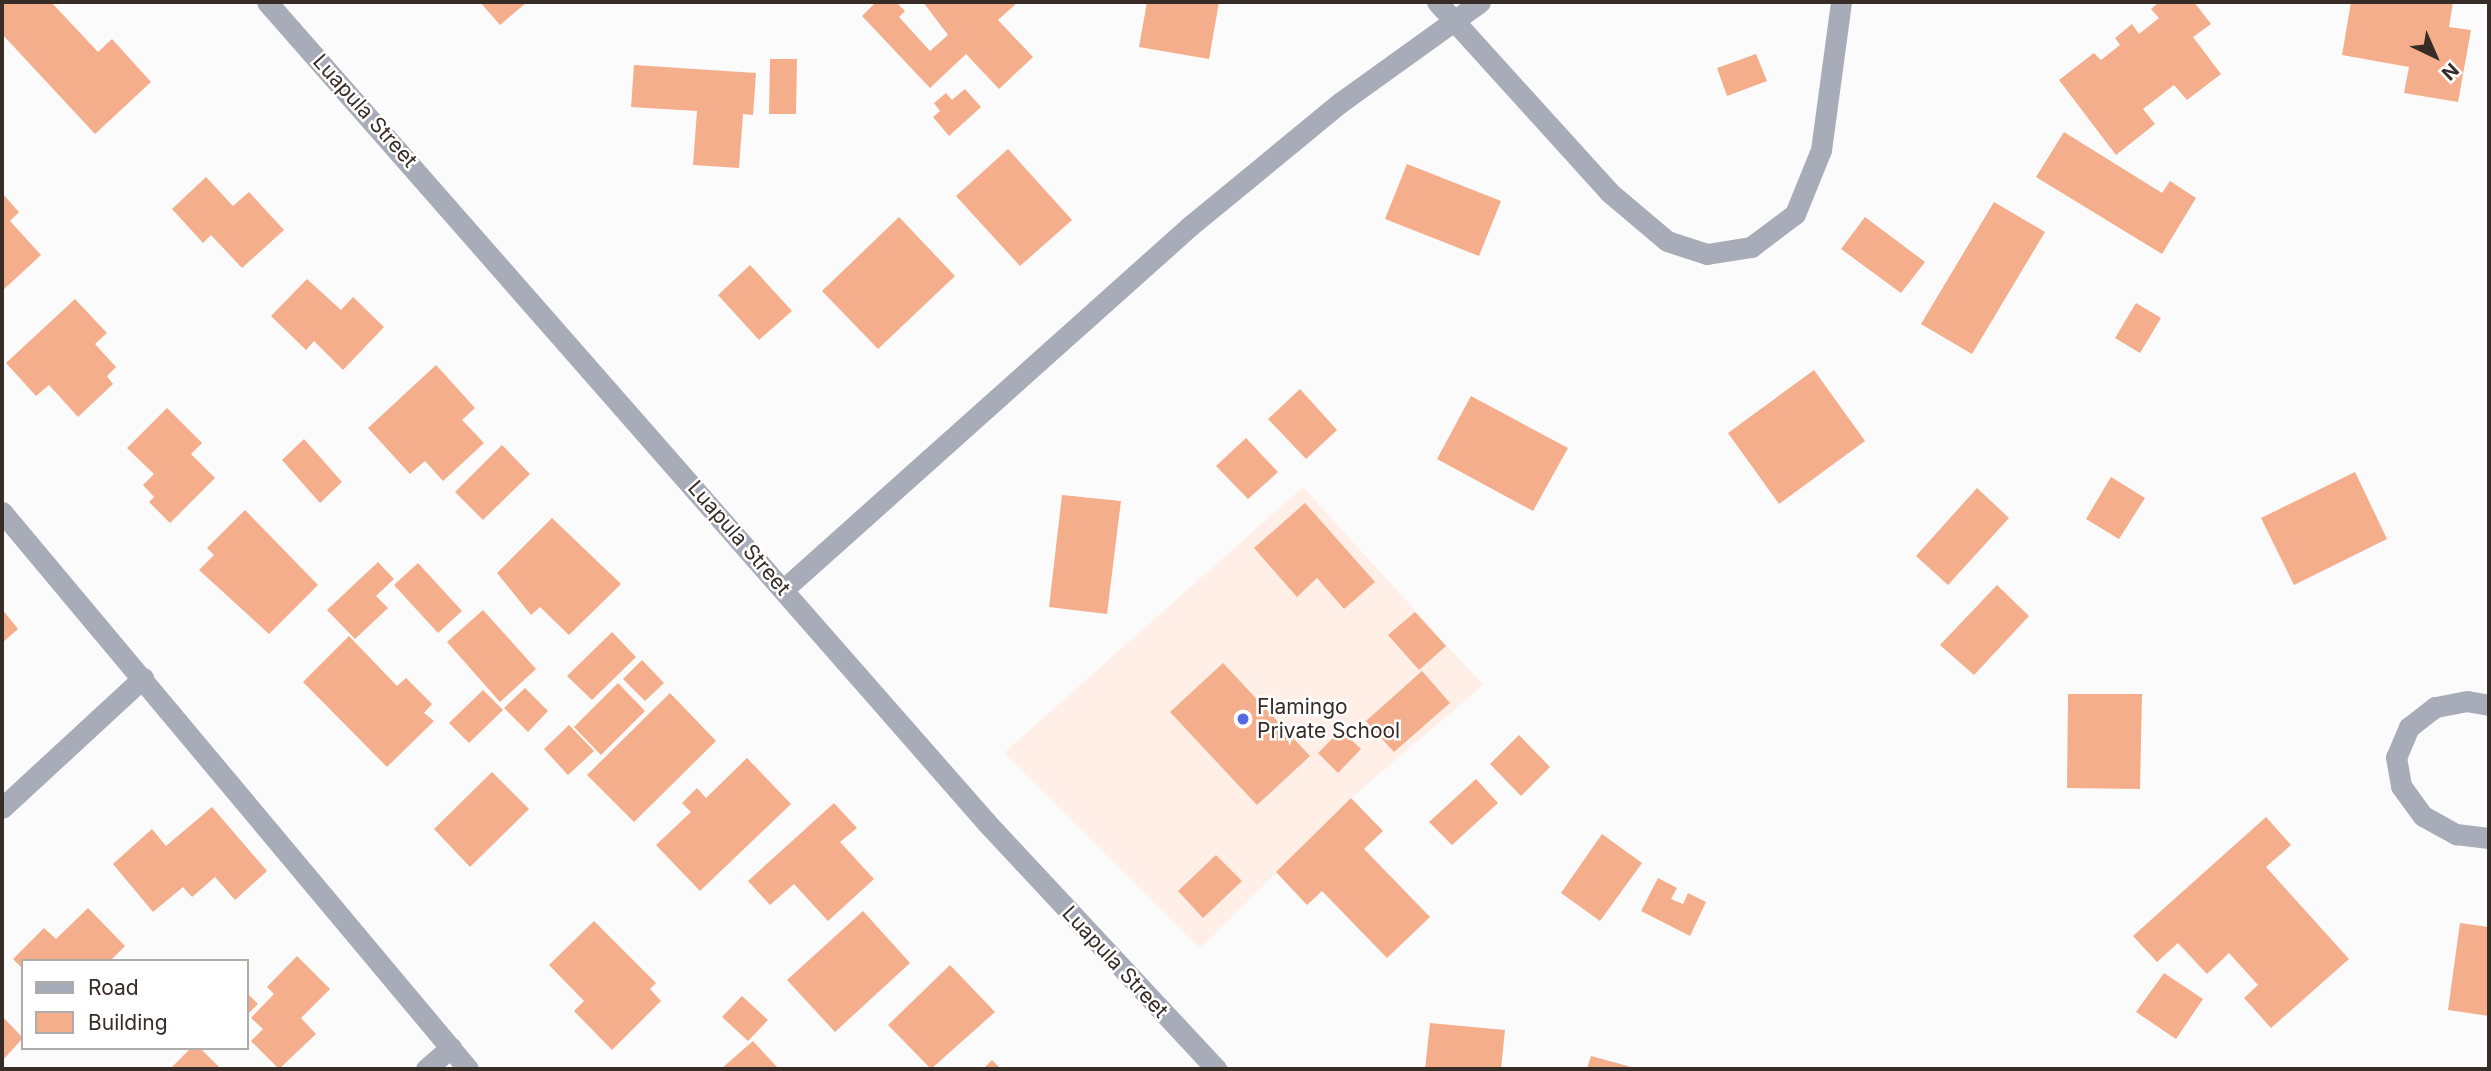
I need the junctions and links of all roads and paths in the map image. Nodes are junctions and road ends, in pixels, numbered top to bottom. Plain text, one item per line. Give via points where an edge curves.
1 (267, 2) edge
2 (1479, 2) edge
3 (1841, 2) edge
4 (1444, 9) edge
5 (2, 512) edge
6 (784, 589) junction
7 (143, 678) junction
8 (2489, 705) edge
9 (2, 808) edge
10 (2489, 838) edge
11 (451, 1047) junction
12 (426, 1069) edge
13 (468, 1069) edge
14 (1216, 1069) edge

1 - 6 street, Luapula Street
2 - 4 street
3 - 4 street via 1821,150 1795,214 1751,247 1707,254 1667,240 1609,192
4 - 6 street via 1190,226
5 - 7 street
6 - 14 street, Luapula Street via 986,821
7 - 9 street
7 - 11 street
8 - 10 street via 2466,701 2435,707 2409,727 2396,757 2401,786 2423,816 2456,834
11 - 12 street
11 - 13 street

